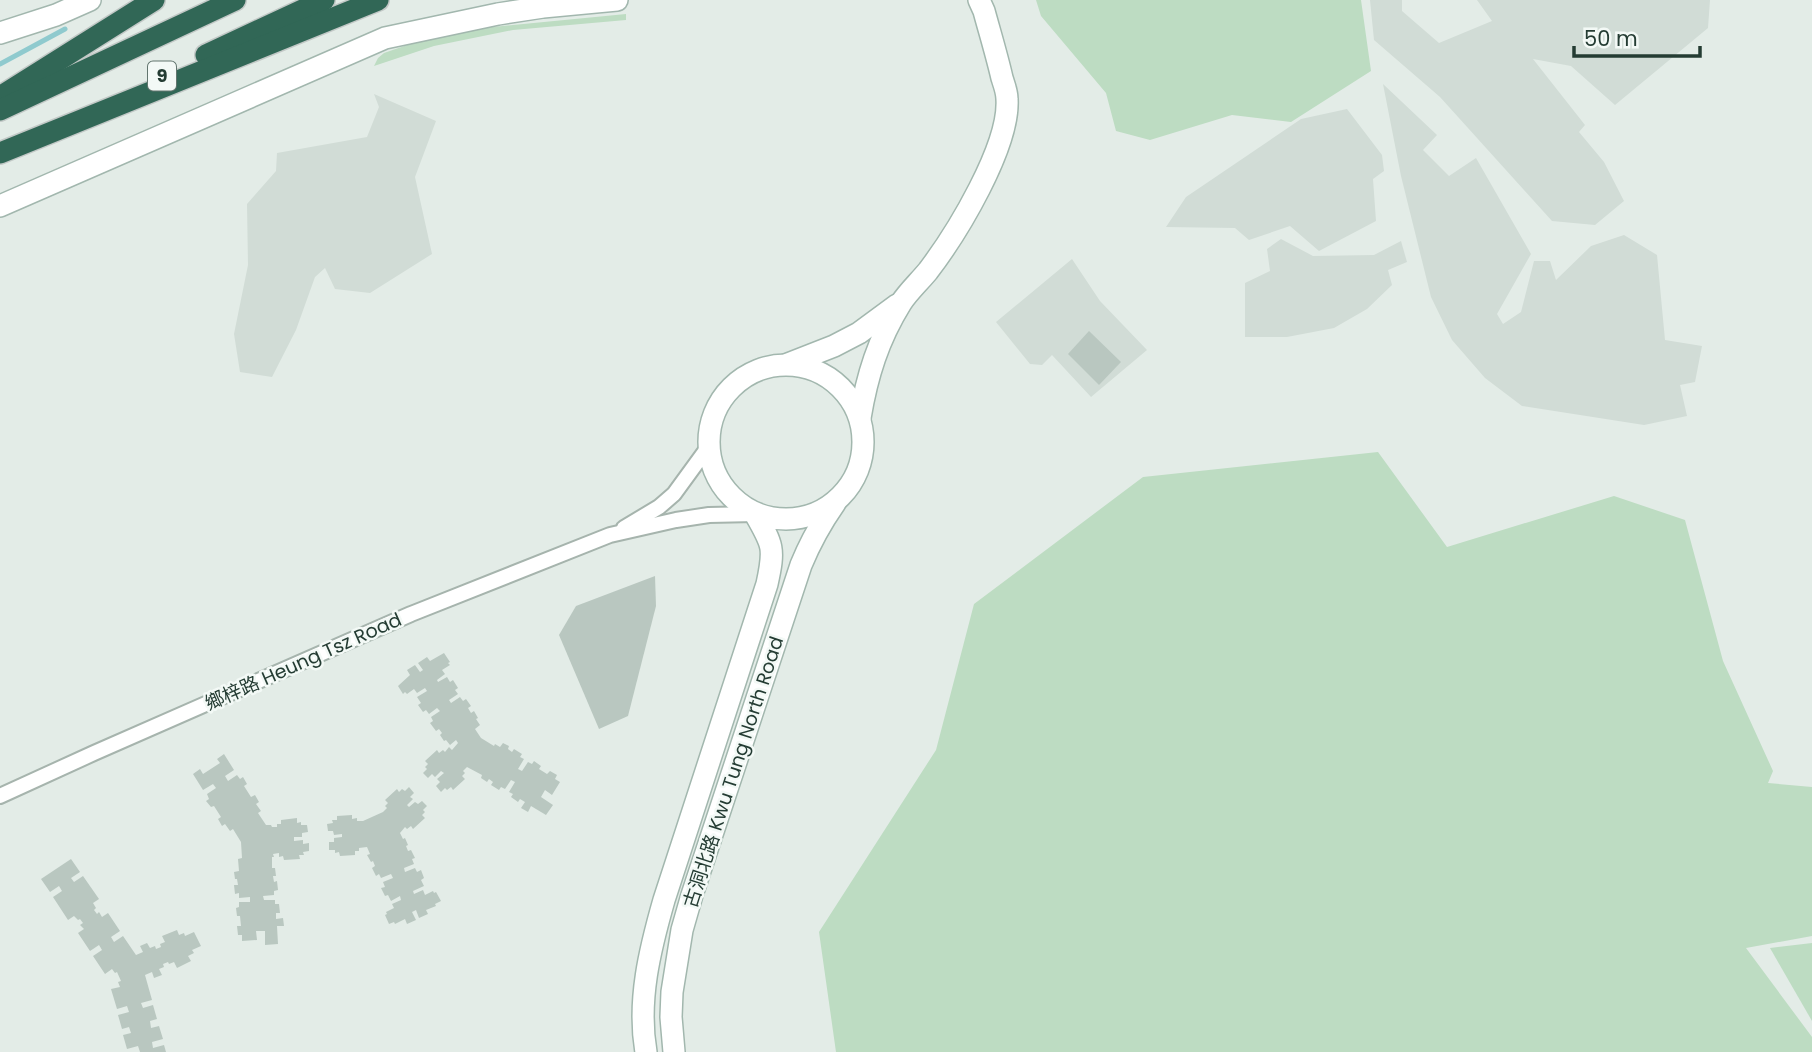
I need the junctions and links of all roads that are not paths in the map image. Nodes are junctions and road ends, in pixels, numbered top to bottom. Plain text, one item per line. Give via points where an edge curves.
1 (90, 0) edge
2 (154, 0) edge
3 (235, 0) edge
4 (324, 0) edge
5 (378, 0) edge
6 (617, 0) edge
7 (982, 4) edge
8 (0, 33) edge
9 (0, 97) edge
10 (0, 110) edge
11 (0, 153) edge
12 (0, 206) edge
13 (902, 302) junction
14 (786, 365) junction
15 (860, 418) junction
16 (709, 446) junction
17 (835, 503) junction
18 (755, 514) junction
19 (610, 535) junction
20 (0, 796) edge
21 (646, 1052) edge
22 (674, 1052) edge

1 - 8 main road
2 - 9 highway
3 - 10 highway, 9
4 - 11 highway, 9
5 - 11 highway
6 - 12 main road via 498,14 385,38
7 - 13 main road, 古洞北路 Kwu Tung North Road via 1007,98 1004,128 981,185 949,241
13 - 14 main road, 古洞北路 Kwu Tung North Road via 859,333
13 - 15 main road, 古洞北路 Kwu Tung North Road via 871,365
14 - 15 main road, 古洞北路 Kwu Tung North Road via 826,375 841,387
14 - 16 main road, 古洞北路 Kwu Tung North Road via 765,368 735,385 712,419
15 - 17 main road, 古洞北路 Kwu Tung North Road via 864,436 858,473
16 - 18 main road, 古洞北路 Kwu Tung North Road via 721,485
16 - 19 street, 鄉梓路 Heung Tsz Road via 681,486 659,507
17 - 18 main road, 古洞北路 Kwu Tung North Road via 797,519
17 - 22 main road, 古洞北路 Kwu Tung North Road via 801,565 692,895 672,992
18 - 19 street, 鄉梓路 Heung Tsz Road via 709,515
18 - 21 main road, 古洞北路 Kwu Tung North Road via 770,540 773,559 652,942 643,1014
19 - 20 street, 鄉梓路 Heung Tsz Road via 411,614

